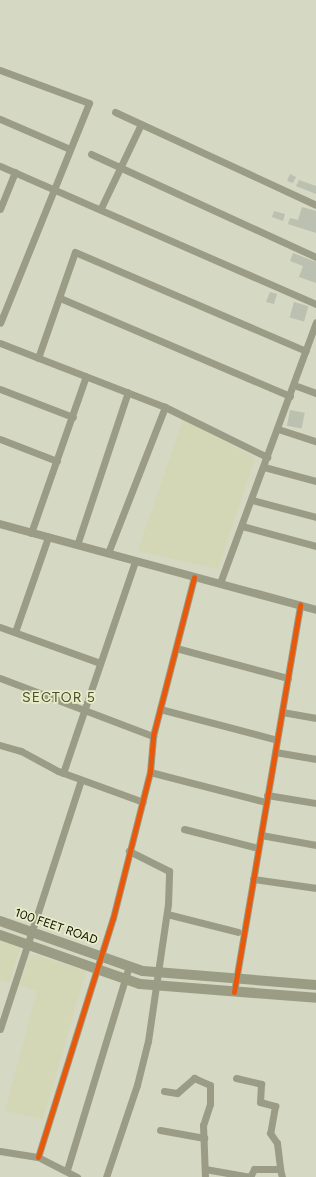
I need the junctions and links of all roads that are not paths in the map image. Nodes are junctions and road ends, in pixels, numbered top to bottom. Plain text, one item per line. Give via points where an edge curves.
1 (0, 70) edge
2 (115, 112) dead end
3 (0, 119) edge
4 (141, 124) junction
5 (70, 149) junction
6 (92, 154) dead end
7 (0, 166) edge
8 (120, 167) junction
9 (15, 172) junction
10 (54, 188) junction
11 (316, 205) edge
12 (101, 208) junction
13 (0, 210) edge
14 (316, 257) edge
15 (60, 298) junction
16 (316, 304) edge
17 (316, 322) edge
18 (0, 324) edge
19 (313, 342) edge
20 (0, 343) edge
21 (306, 351) junction
22 (38, 358) junction
23 (86, 376) junction
24 (294, 385) junction
25 (0, 389) edge
26 (128, 392) junction
27 (316, 393) edge
28 (290, 396) junction
29 (165, 407) junction
30 (72, 417) junction
31 (278, 429) junction
32 (0, 439) edge
33 (316, 441) edge
34 (267, 456) junction
35 (57, 461) junction
36 (264, 467) junction
37 (316, 481) edge
38 (252, 500) junction
39 (316, 517) edge
40 (0, 526) edge
41 (242, 526) junction
42 (31, 533) junction
43 (48, 537) junction
44 (77, 545) junction
45 (316, 546) edge
46 (108, 553) junction
47 (135, 561) junction
48 (194, 577) junction
49 (220, 584) junction
50 (300, 605) junction
51 (316, 610) edge
52 (0, 626) edge
53 (15, 632) junction
54 (176, 648) junction
55 (100, 663) junction
56 (0, 678) edge
57 (288, 678) junction
58 (84, 710) junction
59 (160, 710) junction
60 (282, 712) junction
61 (316, 718) edge
62 (152, 736) junction
63 (277, 740) junction
64 (0, 745) edge
65 (275, 752) junction
66 (316, 759) edge
67 (150, 772) junction
68 (63, 773) junction
69 (81, 780) junction
70 (267, 798) junction
71 (143, 802) junction
72 (316, 802) edge
73 (184, 829) dead end
74 (261, 835) junction
75 (316, 845) edge
76 (258, 848) junction
77 (129, 851) junction
78 (253, 879) junction
79 (316, 888) edge
80 (167, 914) junction
81 (0, 921) edge
82 (238, 932) dead end
83 (33, 933) junction
84 (0, 935) edge
85 (29, 945) junction
86 (100, 956) junction
87 (128, 966) junction
88 (96, 969) junction
89 (157, 972) junction
90 (125, 979) junction
91 (236, 979) junction
92 (155, 985) junction
93 (316, 985) edge
94 (234, 992) junction
95 (315, 995) edge
96 (0, 1029) edge
97 (236, 1078) dead end
98 (164, 1091) dead end
99 (160, 1130) dead end
100 (204, 1138) junction
101 (1, 1153) edge
102 (38, 1157) junction
103 (205, 1169) junction
104 (280, 1169) junction
105 (67, 1170) junction
106 (77, 1177) edge
107 (106, 1177) edge
108 (205, 1177) edge
109 (282, 1177) edge

1 - 5 street via 89,103
2 - 4 street
3 - 5 street
4 - 8 street
4 - 11 street
5 - 10 street
6 - 8 street
7 - 9 street
8 - 12 street
8 - 14 street
9 - 10 street
9 - 13 street
10 - 12 street
10 - 18 street
12 - 16 street
15 - 21 street via 75,252
15 - 22 street
15 - 28 street
17 - 19 street
19 - 21 street
20 - 22 street
21 - 24 street
22 - 23 street
23 - 26 street
23 - 30 street
24 - 27 street
24 - 28 street
25 - 30 street
26 - 29 street
26 - 44 street
28 - 31 street
29 - 34 street
29 - 46 street
30 - 35 street
31 - 33 street
31 - 34 street
32 - 35 street
34 - 36 street
35 - 42 street
36 - 37 street
36 - 38 street
38 - 39 street
38 - 41 street
40 - 42 street
41 - 45 street
41 - 49 street
42 - 43 street
43 - 44 street
43 - 53 street
44 - 46 street
46 - 47 street
47 - 48 street
47 - 55 street
48 - 49 street
48 - 54 street
49 - 50 street
50 - 51 street
50 - 57 street
52 - 53 street
53 - 55 street
54 - 57 street
54 - 59 street
55 - 58 street
56 - 58 street
57 - 60 street
58 - 62 street
58 - 68 street
59 - 62 street
59 - 63 street
60 - 61 street
60 - 63 street
62 - 67 street
63 - 65 street
64 - 68 street via 20,751
65 - 66 street
65 - 70 street
67 - 70 street
67 - 71 street
68 - 69 street
69 - 71 street
69 - 83 street
70 - 72 street
70 - 74 street
71 - 77 street
73 - 76 street
74 - 75 street
74 - 76 street
76 - 78 street
77 - 80 street via 169,871
77 - 86 street via 113,918
78 - 79 street
78 - 91 street
80 - 82 street
80 - 89 street
81 - 83 main road, 100 FEET ROAD
83 - 85 street
83 - 86 main road, 100 FEET ROAD
84 - 85 main road
85 - 88 main road
85 - 96 street
86 - 87 main road, 100 FEET ROAD
86 - 88 street
87 - 89 main road, 100 FEET ROAD
87 - 90 street
88 - 90 main road
88 - 102 street
89 - 91 main road, 100 FEET ROAD
89 - 92 street
90 - 92 main road
90 - 105 street
91 - 93 main road, 100 FEET ROAD
91 - 94 street
92 - 94 main road
92 - 107 street via 148,1041 139,1078
94 - 95 main road
97 - 104 street via 261,1084 260,1102 275,1106 270,1133 277,1142
98 - 100 street via 176,1093 194,1078 210,1085 210,1104 203,1125
99 - 100 street
100 - 103 street
101 - 102 street
102 - 105 street
103 - 104 street via 250,1177 254,1169
103 - 108 street
104 - 109 street
105 - 106 street

